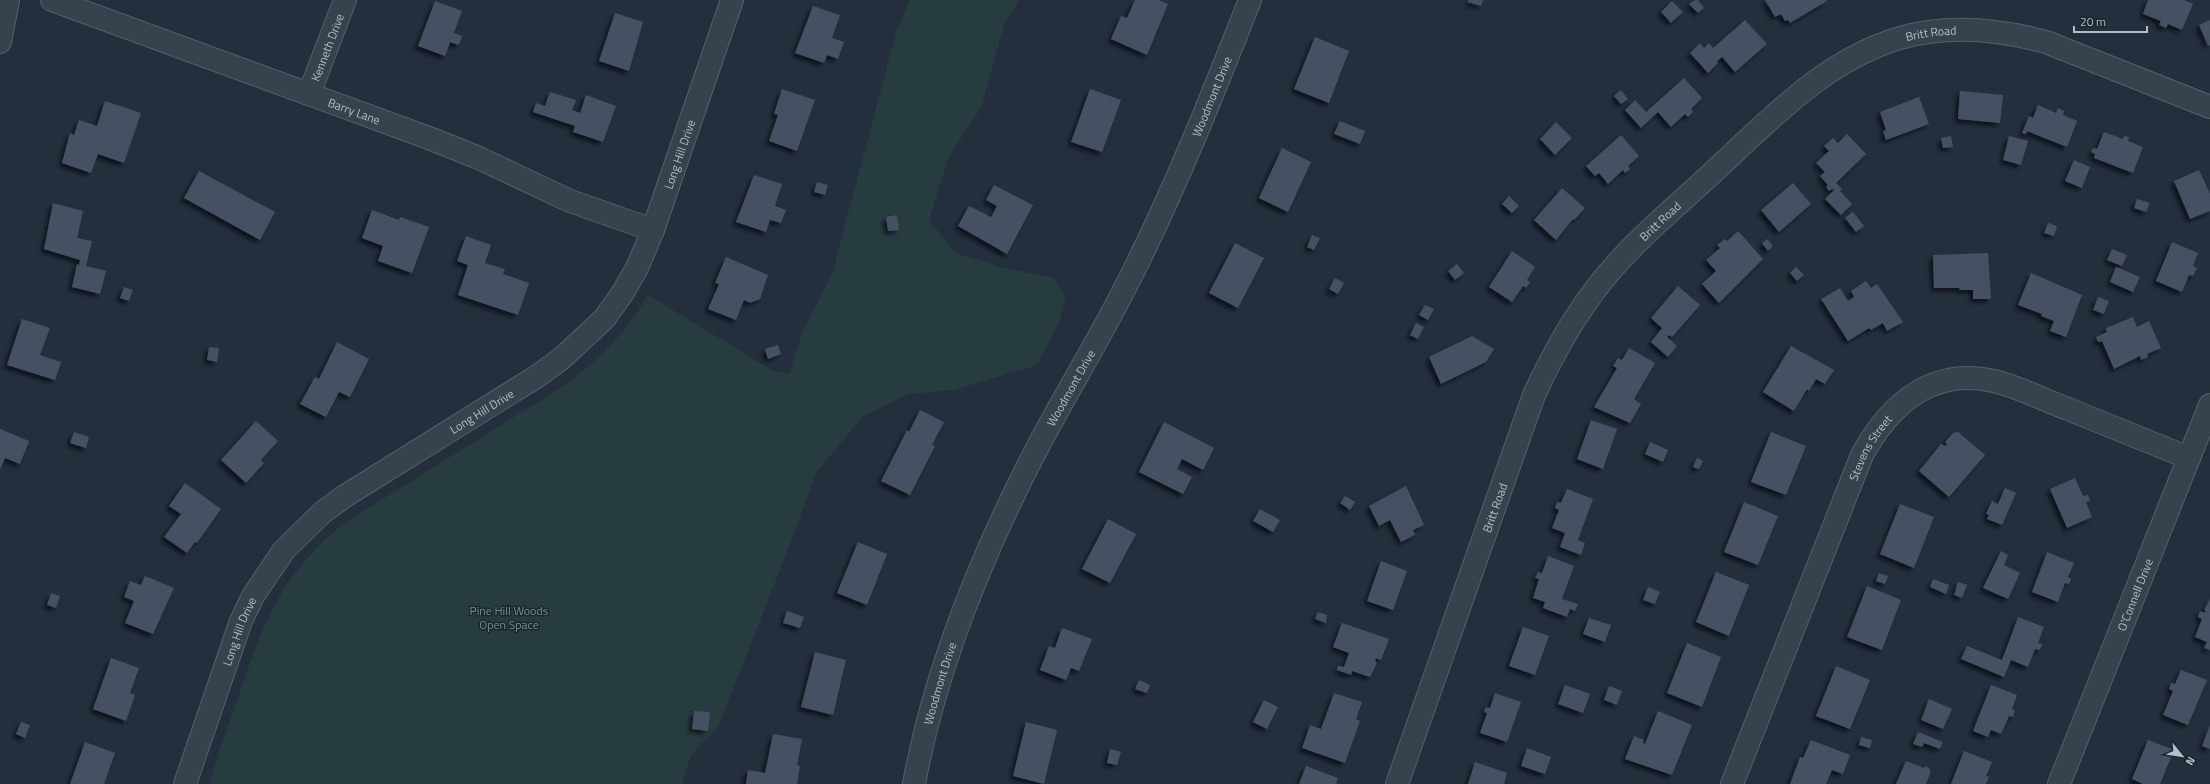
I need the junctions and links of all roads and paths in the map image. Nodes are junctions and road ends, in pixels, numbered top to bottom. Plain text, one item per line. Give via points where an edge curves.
1 (8, 0) edge
2 (52, 0) edge
3 (345, 0) edge
4 (732, 0) edge
5 (1250, 0) edge
6 (0, 42) edge
7 (309, 94) junction
8 (2210, 107) edge
9 (653, 230) junction
10 (2210, 405) edge
11 (2189, 458) junction
12 (185, 784) edge
13 (914, 784) edge
14 (1397, 784) edge
15 (1732, 784) edge
16 (2059, 784) edge

1 - 6 street
2 - 7 street, Barry Lane
3 - 7 street, Kenneth Drive
4 - 9 street, Long Hill Drive
5 - 13 street, Woodmont Drive via 1204,118 1155,229 1103,331 1035,453 1000,524 951,648 933,704
7 - 9 street, Barry Lane via 479,158 570,201
8 - 14 street, Britt Road via 2046,42 2021,35 1971,29 1923,32 1900,38 1855,56 1813,82 1635,244 1595,290 1561,340 1534,395
9 - 12 street, Long Hill Drive via 637,268 622,294 604,319 583,340 536,377 345,496 318,516 284,550 253,596 241,621
10 - 11 street, O'Connell Drive
11 - 15 street, Stevens Street via 1993,381 1957,379 1919,390 1883,422 1862,455
11 - 16 street, O'Connell Drive

